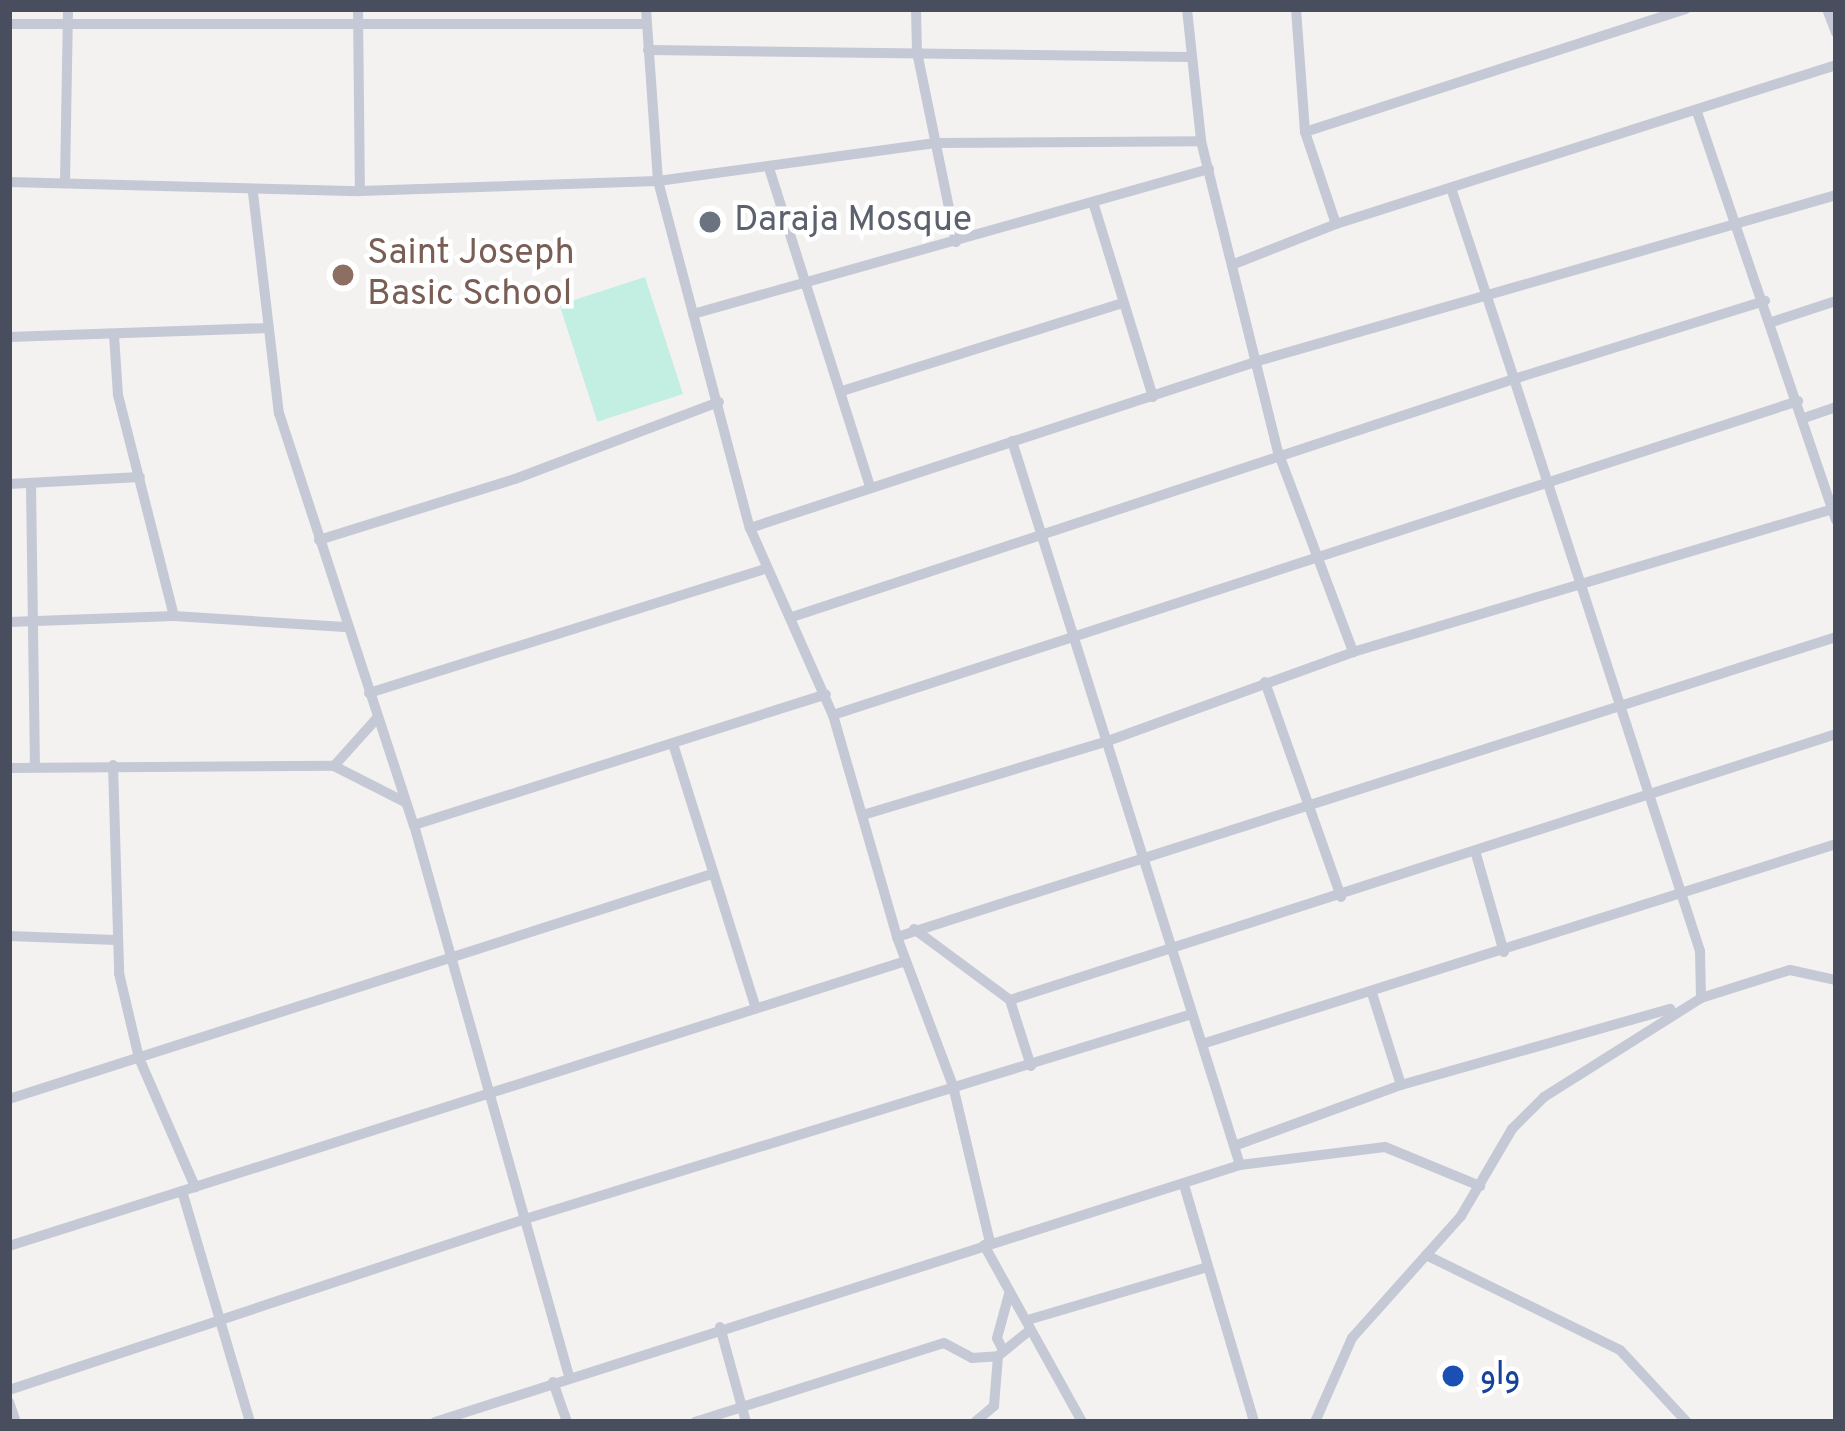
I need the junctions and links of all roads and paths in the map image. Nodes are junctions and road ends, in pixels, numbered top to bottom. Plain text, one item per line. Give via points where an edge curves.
1 (358, 9) edge
2 (646, 9) edge
3 (916, 9) edge
4 (1186, 9) edge
5 (1296, 9) edge
6 (1827, 9) edge
7 (1681, 10) edge
8 (68, 16) edge
9 (646, 23) junction
10 (9, 24) edge
11 (358, 25) junction
12 (1836, 32) edge
13 (648, 50) junction
14 (917, 52) junction
15 (1189, 57) junction
16 (1836, 65) edge
17 (1697, 112) junction
18 (1305, 132) junction
19 (1201, 141) junction
20 (935, 143) junction
21 (769, 168) junction
22 (1209, 169) junction
23 (658, 181) junction
24 (9, 182) edge
25 (65, 182) junction
26 (1450, 188) junction
27 (361, 191) junction
28 (253, 193) junction
29 (1836, 196) edge
30 (1094, 202) junction
31 (1336, 224) junction
32 (1738, 226) junction
33 (956, 242) junction
34 (1234, 264) junction
35 (803, 284) junction
36 (1487, 297) junction
37 (1765, 301) junction
38 (1836, 302) edge
39 (1122, 303) junction
40 (693, 314) junction
41 (1772, 322) junction
42 (263, 328) junction
43 (114, 335) junction
44 (9, 337) edge
45 (1258, 361) junction
46 (1514, 379) junction
47 (842, 391) junction
48 (1153, 397) junction
49 (1798, 401) junction
50 (719, 402) junction
51 (1836, 407) edge
52 (1804, 418) junction
53 (1012, 441) junction
54 (1278, 452) junction
55 (140, 477) junction
56 (1546, 481) junction
57 (9, 484) edge
58 (31, 484) junction
59 (870, 486) junction
60 (1834, 514) edge
61 (750, 528) junction
62 (1044, 536) junction
63 (319, 540) junction
64 (1319, 556) junction
65 (765, 569) junction
66 (1581, 584) junction
67 (174, 616) junction
68 (792, 616) junction
69 (9, 622) edge
70 (32, 622) junction
71 (345, 627) junction
72 (1073, 638) junction
73 (1836, 638) edge
74 (1353, 652) junction
75 (1265, 682) junction
76 (369, 693) junction
77 (826, 694) junction
78 (1618, 709) junction
79 (833, 715) junction
80 (377, 718) junction
81 (1836, 734) edge
82 (1105, 742) junction
83 (674, 747) junction
84 (113, 765) junction
85 (334, 766) junction
86 (35, 767) junction
87 (9, 768) edge
88 (1647, 800) junction
89 (1309, 801) junction
90 (406, 803) junction
91 (863, 815) junction
92 (414, 824) junction
93 (1836, 844) edge
94 (1142, 854) junction
95 (1476, 854) junction
96 (712, 874) junction
97 (1340, 897) junction
98 (1679, 898) junction
99 (914, 929) junction
100 (9, 936) edge
101 (897, 937) junction
102 (116, 940) junction
103 (1172, 950) junction
104 (1504, 952) junction
105 (452, 959) junction
106 (906, 961) junction
107 (1836, 980) edge
108 (1372, 993) junction
109 (1701, 998) junction
110 (1010, 1000) junction
111 (1685, 1006) junction
112 (756, 1008) junction
113 (1192, 1014) junction
114 (1202, 1044) junction
115 (139, 1058) junction
116 (1031, 1066) junction
117 (1401, 1085) junction
118 (953, 1086) junction
119 (492, 1095) junction
120 (9, 1099) edge
121 (1234, 1146) junction
122 (1240, 1165) junction
123 (1184, 1185) junction
124 (1480, 1186) junction
125 (189, 1189) junction
126 (523, 1220) junction
127 (987, 1244) junction
128 (9, 1246) edge
129 (1426, 1256) junction
130 (1208, 1267) junction
131 (1009, 1294) junction
132 (220, 1319) junction
133 (1030, 1325) junction
134 (720, 1327) junction
135 (1001, 1353) junction
136 (569, 1376) junction
137 (553, 1382) junction
138 (9, 1390) edge
139 (9, 1402) edge
140 (737, 1406) junction
141 (16, 1422) edge
142 (250, 1422) edge
143 (434, 1422) edge
144 (567, 1422) edge
145 (694, 1422) edge
146 (746, 1422) edge
147 (975, 1422) edge
148 (1082, 1422) edge
149 (1254, 1422) edge
150 (1316, 1422) edge
151 (1687, 1422) edge

1 - 11 street
2 - 9 street
3 - 14 street
4 - 15 street
5 - 18 street
6 - 12 street
7 - 18 street
8 - 10 street
8 - 11 street
8 - 25 street
9 - 11 street
9 - 13 street
11 - 27 street
13 - 14 street
13 - 23 street
14 - 15 street
14 - 20 street
15 - 19 street
16 - 17 street
17 - 26 street
17 - 32 street
18 - 31 street
19 - 20 street
19 - 22 street
20 - 21 street
20 - 33 street
21 - 23 street
21 - 35 street
22 - 30 street
22 - 34 street
23 - 27 street
23 - 40 street
24 - 25 street
25 - 28 street
26 - 31 street
26 - 36 street
27 - 28 street
28 - 42 street
29 - 32 street
30 - 33 street
30 - 39 street
31 - 34 street
32 - 36 street
32 - 37 street
33 - 35 street
34 - 45 street
35 - 40 street
35 - 47 street
36 - 45 street
36 - 46 street
37 - 41 street
37 - 46 street
38 - 41 street
39 - 47 street
39 - 48 street
40 - 50 street
41 - 49 street
42 - 43 street
42 - 63 street via 279,413
43 - 44 street
43 - 55 street via 118,395
45 - 48 street
45 - 54 street
46 - 54 street
46 - 56 street
47 - 59 street
48 - 53 street
49 - 52 street
49 - 56 street
50 - 61 street
50 - 63 street via 515,479
51 - 52 street
52 - 60 street
53 - 59 street
53 - 62 street
54 - 62 street
54 - 64 street
55 - 58 street
55 - 67 street
56 - 64 street
56 - 66 street
57 - 58 street
58 - 70 street
59 - 61 street
60 - 66 street
61 - 65 street
62 - 68 street
62 - 72 street
63 - 71 street
64 - 72 street
64 - 74 street
65 - 68 street
65 - 76 street
66 - 74 street
66 - 78 street
67 - 70 street
67 - 71 street
68 - 77 street
69 - 70 street
70 - 86 street
71 - 76 street
72 - 79 street
72 - 82 street
73 - 78 street
74 - 75 street
75 - 82 street
75 - 89 street
76 - 80 street
77 - 79 street
77 - 83 street
78 - 88 street
78 - 89 street
79 - 91 street
80 - 85 street
80 - 90 street
81 - 88 street
82 - 91 street
82 - 94 street
83 - 92 street
83 - 96 street
84 - 85 street
84 - 86 street
84 - 102 street
85 - 90 street
86 - 87 street
88 - 95 street
88 - 98 street
89 - 94 street
89 - 97 street
90 - 92 street
91 - 101 street
92 - 105 street
93 - 98 street
94 - 99 street
94 - 103 street
95 - 97 street
95 - 104 street
96 - 105 street
96 - 112 street
97 - 103 street
98 - 104 street
98 - 109 street via 1700,951
99 - 101 street
99 - 110 street
100 - 102 street
101 - 106 street
102 - 115 street
103 - 110 street
103 - 113 street
104 - 108 street
105 - 115 street
105 - 119 street
106 - 112 street
106 - 118 street
107 - 109 street via 1790,970
108 - 114 street
108 - 117 street
109 - 111 street
110 - 116 street
111 - 117 street
111 - 124 street via 1544,1097 1512,1129
112 - 119 street
113 - 114 street
113 - 116 street
114 - 121 street
115 - 120 street
115 - 125 street
116 - 118 street
117 - 121 street
118 - 126 street
118 - 127 street
119 - 125 street
119 - 126 street
121 - 122 street
122 - 123 street
122 - 124 street via 1385,1148
123 - 127 street
123 - 130 street
124 - 129 street
125 - 128 street
125 - 132 street
126 - 132 street
126 - 136 street
127 - 131 street
127 - 134 street
129 - 150 street via 1352,1339
129 - 151 street via 1620,1350
130 - 133 street
130 - 149 street
131 - 133 street
131 - 135 street
132 - 138 street
132 - 142 street
133 - 135 street
133 - 148 street
134 - 136 street
134 - 140 street
135 - 140 street via 972,1358 944,1343
135 - 147 street via 994,1406
136 - 137 street
137 - 143 street
137 - 144 street
139 - 141 street
140 - 145 street
140 - 146 street

